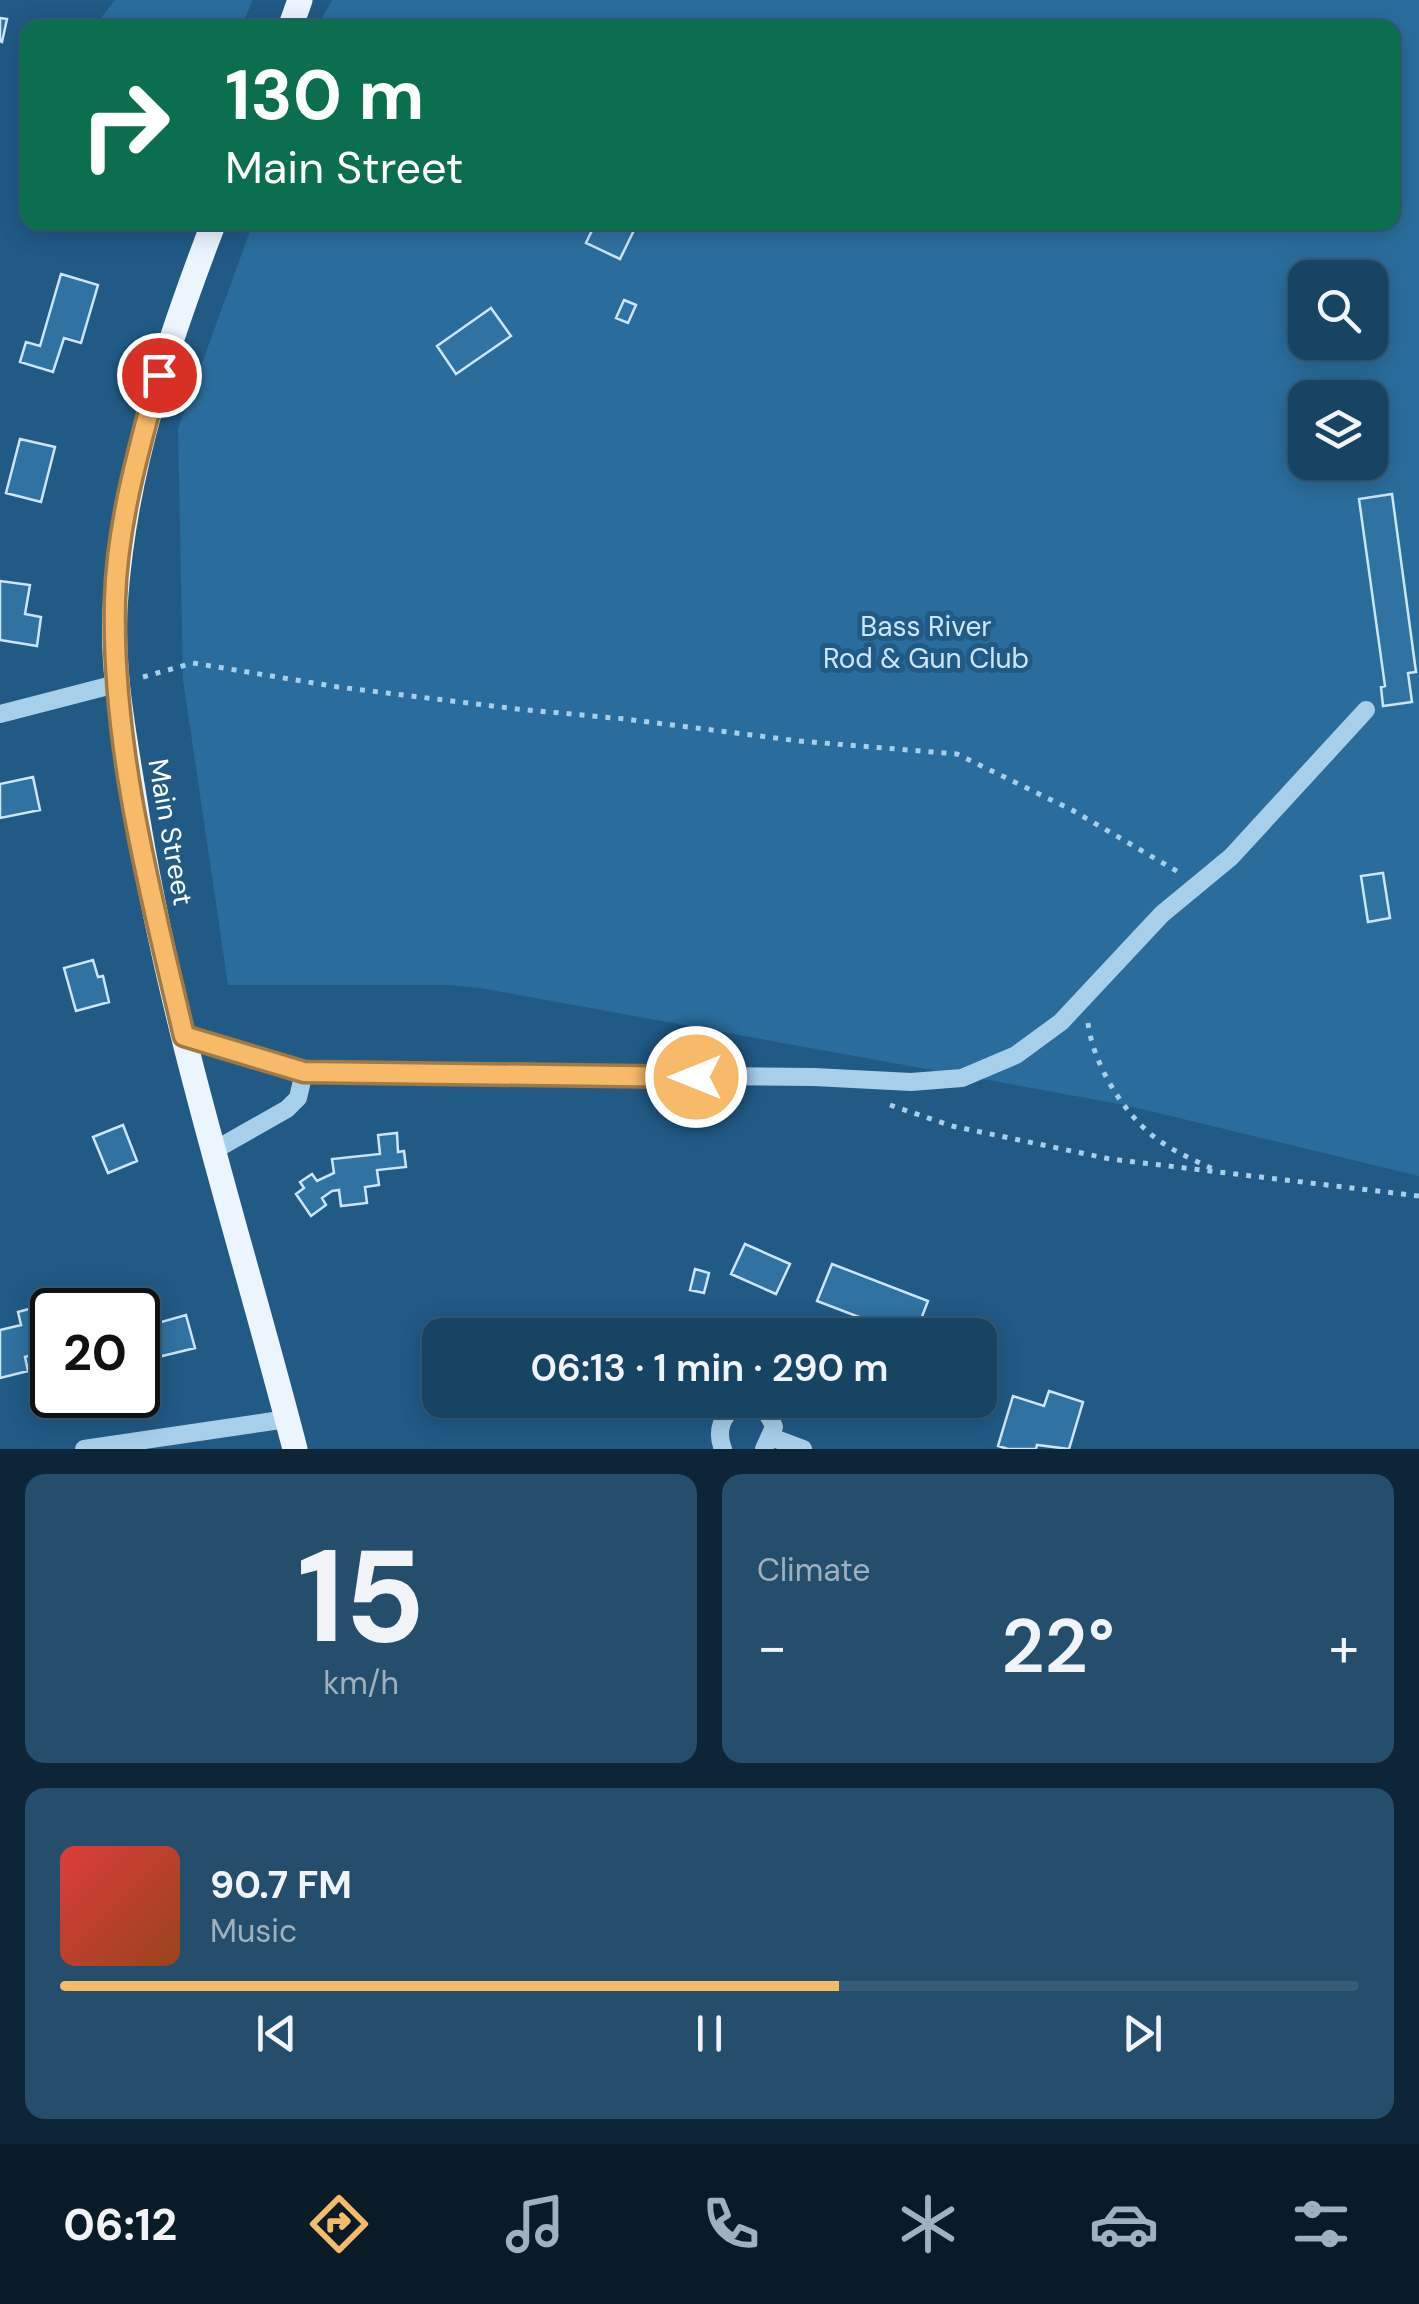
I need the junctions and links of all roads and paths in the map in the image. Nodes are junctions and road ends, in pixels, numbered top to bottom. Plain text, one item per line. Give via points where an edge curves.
1 (211, 230) edge
2 (116, 684) junction
3 (1366, 710) dead end
4 (0, 714) edge
5 (1198, 884) junction
6 (1096, 987) junction
7 (184, 1036) junction
8 (304, 1072) junction
9 (887, 1103) dead end
10 (213, 1151) junction
11 (1222, 1173) junction
12 (1419, 1196) edge
13 (287, 1419) junction
14 (767, 1443) edge
15 (84, 1449) edge
16 (295, 1449) edge
17 (723, 1449) edge
18 (803, 1449) edge

1 - 2 main road, Main Street via 137,455 115,596
2 - 4 street
2 - 5 path via 193,663 338,688 957,754 1072,810
2 - 7 main road, Main Street via 147,880
3 - 5 street
5 - 6 street
6 - 8 street via 1016,1054 962,1078
6 - 11 path via 1086,1011 1090,1036 1131,1113 1174,1150
7 - 8 street
7 - 10 main road, Main Street
8 - 10 street via 298,1098 287,1109
9 - 11 path via 970,1130 1110,1159
10 - 13 main road, Main Street
11 - 12 path
13 - 15 street
13 - 16 main road, Main Street
14 - 17 street via 774,1427 768,1412 742,1404 722,1419
14 - 18 street

